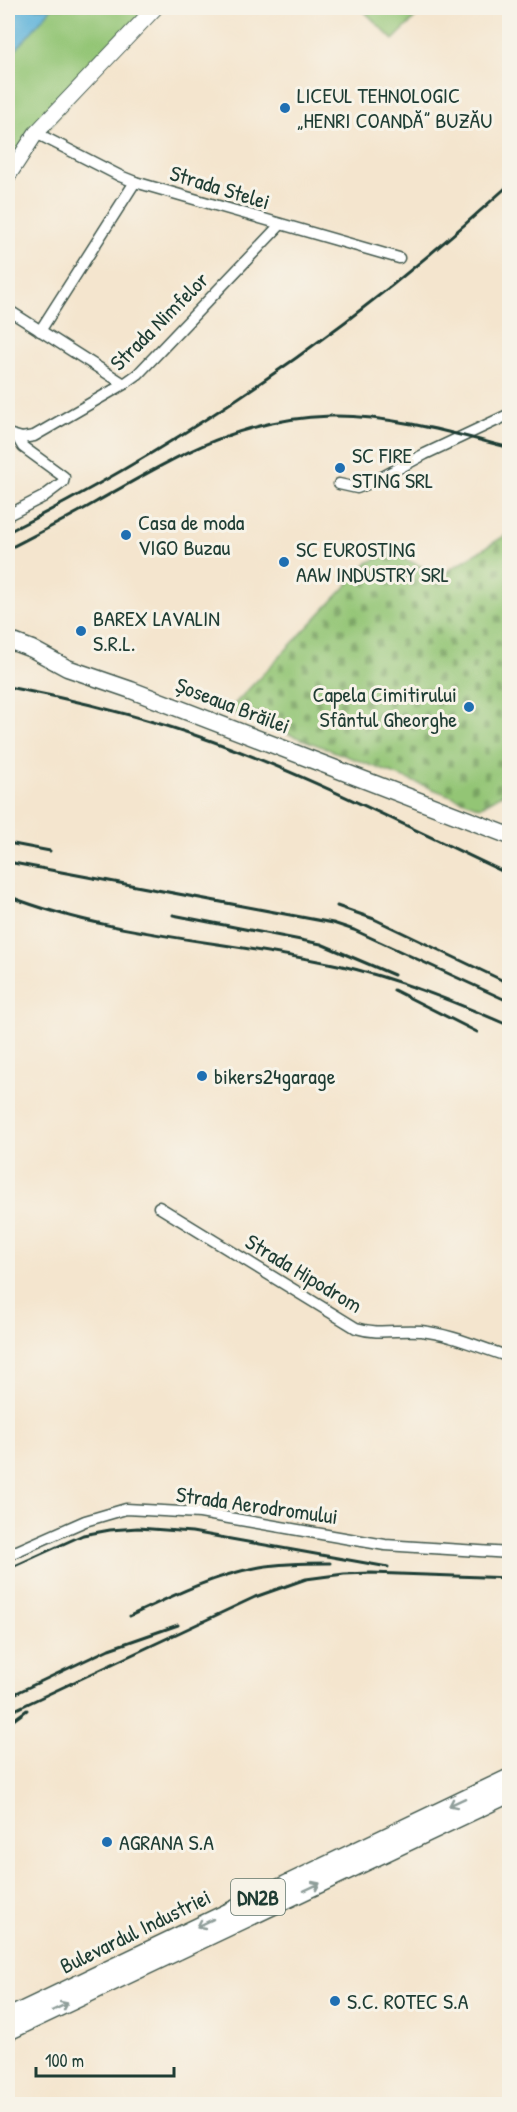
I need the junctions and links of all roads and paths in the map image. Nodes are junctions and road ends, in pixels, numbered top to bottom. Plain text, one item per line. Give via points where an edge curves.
1 (155, 8) edge
2 (36, 133) junction
3 (8, 176) edge
4 (135, 182) junction
5 (280, 225) junction
6 (399, 258) dead end
7 (8, 310) edge
8 (40, 331) junction
9 (124, 384) junction
10 (510, 414) edge
11 (12, 436) edge
12 (339, 484) dead end
13 (8, 515) edge
14 (8, 640) edge
15 (510, 836) edge
16 (159, 1207) dead end
17 (510, 1357) edge
18 (510, 1553) edge
19 (8, 1555) edge
20 (510, 1777) edge
21 (510, 1794) edge
22 (8, 2018) edge
23 (8, 2032) edge

1 - 2 main road
2 - 3 main road
2 - 4 street, Strada Stelei
4 - 5 street, Strada Stelei
4 - 8 street
5 - 6 street, Strada Stelei
5 - 9 street, Strada Nimfelor
7 - 8 street
8 - 9 street
9 - 11 street, Strada Nimfelor via 34,436
10 - 12 street via 375,482 357,488
11 - 13 street, Strada Nimfelor via 64,477 43,497
14 - 15 main road, Șoseaua Brăilei via 67,668
16 - 17 street, Strada Hipodrom via 356,1328 378,1333 423,1331
18 - 19 street, Strada Aerodromului via 385,1545 200,1513 126,1509 86,1521
20 -> 22 main road, Bulevardul Industriei / DN2B
23 -> 21 main road, Bulevardul Industriei / DN2B

